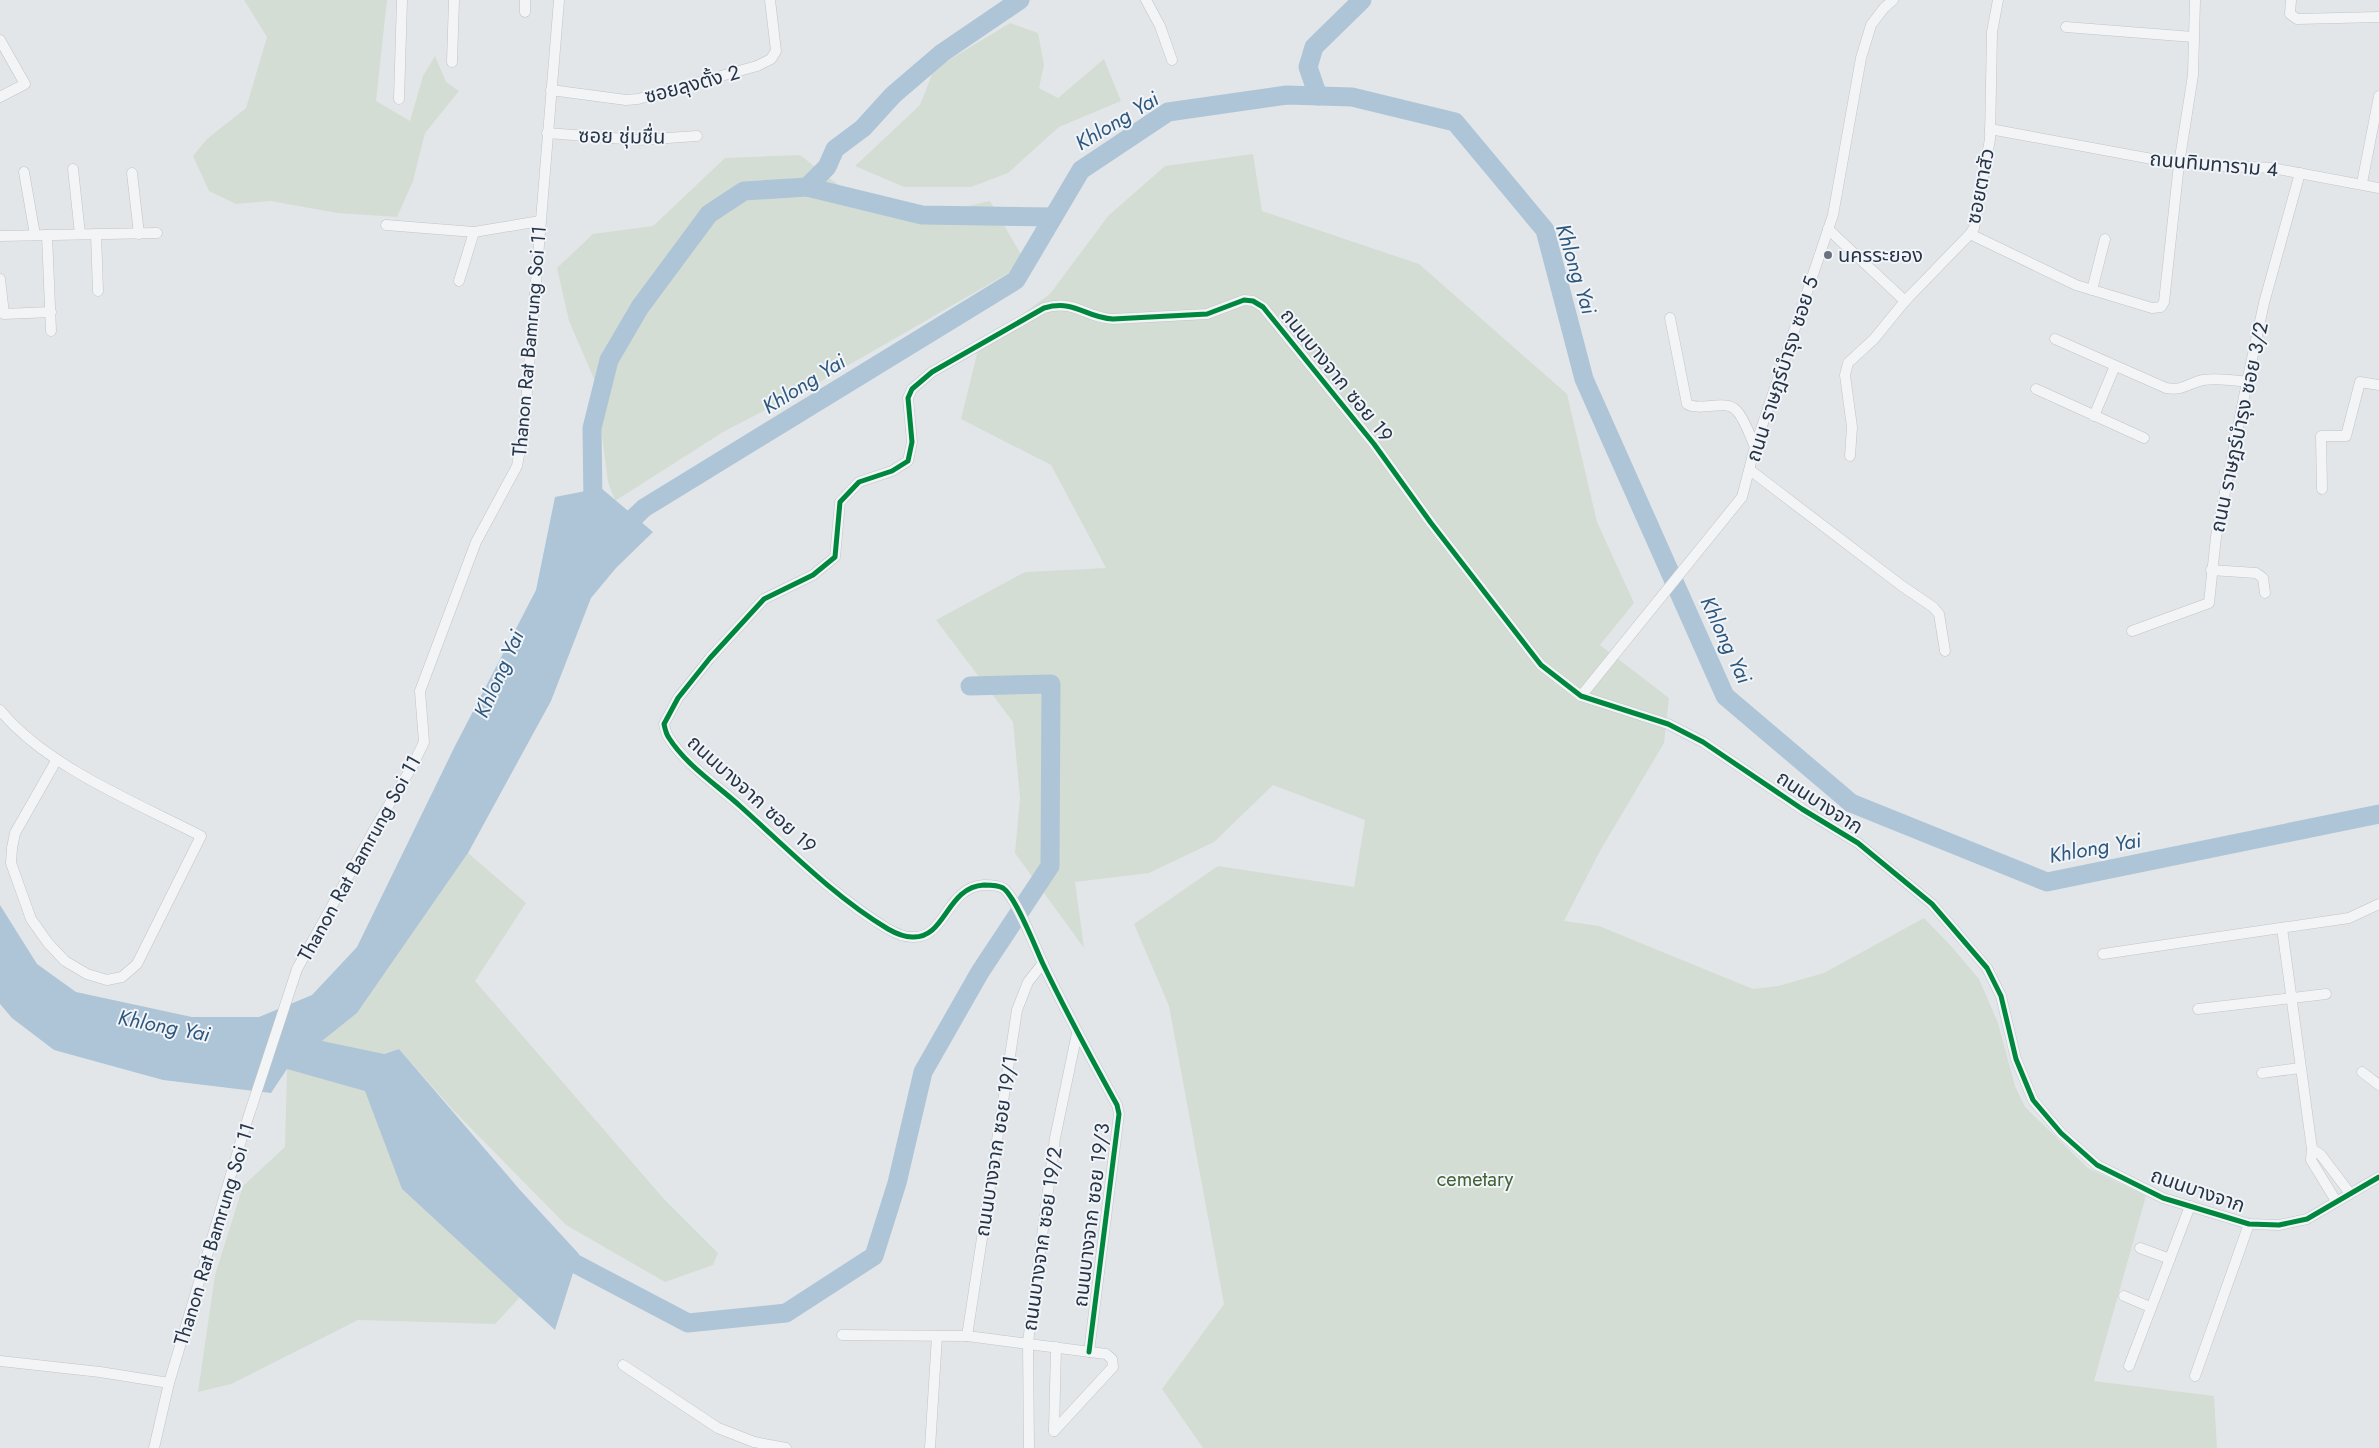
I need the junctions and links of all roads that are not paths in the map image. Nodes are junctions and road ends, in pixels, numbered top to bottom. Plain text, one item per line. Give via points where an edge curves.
1 (402, 0) edge
2 (454, 0) edge
3 (525, 0) edge
4 (559, 0) edge
5 (770, 0) edge
6 (1146, 0) edge
7 (1893, 0) edge
8 (1998, 0) edge
9 (2195, 0) edge
10 (2291, 0) edge
11 (525, 12) dead end
12 (2379, 17) edge
13 (2066, 27) dead end
14 (2193, 37) junction
15 (0, 40) edge
16 (1172, 60) dead end
17 (452, 62) dead end
18 (551, 90) junction
19 (2379, 96) edge
20 (0, 97) edge
21 (399, 99) dead end
22 (1990, 129) junction
23 (548, 133) junction
24 (697, 136) dead end
25 (2178, 164) junction
26 (73, 169) dead end
27 (24, 172) dead end
28 (132, 172) dead end
29 (2300, 173) junction
30 (2362, 183) junction
31 (2379, 188) edge
32 (540, 220) junction
33 (386, 225) dead end
34 (1828, 229) junction
35 (474, 232) junction
36 (158, 233) dead end
37 (80, 234) junction
38 (96, 234) junction
39 (139, 234) junction
40 (1970, 234) junction
41 (35, 235) junction
42 (47, 235) junction
43 (0, 236) edge
44 (2105, 239) dead end
45 (0, 279) edge
46 (459, 281) dead end
47 (2092, 290) junction
48 (98, 291) dead end
49 (1905, 301) junction
50 (51, 312) junction
51 (1670, 318) dead end
52 (52, 331) dead end
53 (2055, 339) dead end
54 (2115, 366) junction
55 (2247, 382) junction
56 (2379, 385) edge
57 (2036, 389) dead end
58 (2094, 416) junction
59 (2144, 438) dead end
60 (1755, 447) junction
61 (1850, 456) dead end
62 (1750, 470) junction
63 (2322, 489) dead end
64 (2211, 570) junction
65 (2265, 593) dead end
66 (2132, 631) dead end
67 (1945, 651) dead end
68 (1581, 696) junction
69 (0, 710) edge
70 (56, 761) junction
71 (2379, 904) edge
72 (2282, 928) junction
73 (2103, 954) dead end
74 (1042, 963) junction
75 (2326, 994) dead end
76 (2291, 997) junction
77 (2198, 1009) dead end
78 (1077, 1032) junction
79 (2300, 1068) junction
80 (2362, 1072) dead end
81 (2262, 1073) dead end
82 (2379, 1085) edge
83 (2312, 1149) junction
84 (2379, 1176) edge
85 (2349, 1192) junction
86 (2336, 1201) junction
87 (2190, 1206) junction
88 (2249, 1224) junction
89 (2140, 1248) dead end
90 (2170, 1259) junction
91 (2124, 1296) dead end
92 (2150, 1307) junction
93 (842, 1335) dead end
94 (937, 1336) junction
95 (967, 1336) junction
96 (1028, 1342) junction
97 (1056, 1347) junction
98 (1088, 1352) junction
99 (0, 1361) edge
100 (623, 1366) dead end
101 (2129, 1366) dead end
102 (2195, 1376) dead end
103 (169, 1383) junction
104 (154, 1448) edge
105 (786, 1448) edge
106 (930, 1448) edge
107 (1029, 1448) edge

1 - 21 street
2 - 17 street
3 - 11 street
4 - 18 street, Thanon Rat Bamrung Soi 11
5 - 18 street, ซอยลุงตั้ง 2 via 776,51 771,59 757,66 638,100
6 - 16 street via 1160,26
7 - 34 street, ถนน ราษฎร์บำรุง ซอย 5 via 1871,25 1861,58
8 - 22 street, ซอยตาสัว via 1992,40
9 - 14 street
10 - 12 street via 2290,14 2297,19
13 - 14 street
14 - 25 street via 2193,75
15 - 20 street via 25,84
18 - 23 street, Thanon Rat Bamrung Soi 11
19 - 30 street
22 - 25 street, ถนนทิมทาราม 4
22 - 40 street, ซอยตาสัว via 1978,208
23 - 24 street, ซอย ชุ่มชื่น via 638,140
23 - 32 street, Thanon Rat Bamrung Soi 11
25 - 29 street, ถนนทิมทาราม 4
25 - 47 street via 2161,307 2152,308
26 - 37 street
27 - 41 street
28 - 39 street
29 - 30 street, ถนนทิมทาราม 4
29 - 55 street, ถนน ราษฎร์บำรุง ซอย 3/2 via 2264,303
30 - 31 street, ถนนทิมทาราม 4
32 - 35 street
32 - 103 street, Thanon Rat Bamrung Soi 11 via 524,428 517,466 476,542 432,655 420,691 424,742 297,969 246,1124
33 - 35 street
34 - 49 street
34 - 60 street, ถนน ราษฎร์บำรุง ซอย 5
35 - 46 street
36 - 39 street
37 - 38 street
37 - 42 street
38 - 39 street
38 - 48 street
40 - 47 street via 2062,280
40 - 49 street, ซอยตาสัว
41 - 42 street
41 - 43 street
42 - 50 street
44 - 47 street
45 - 50 street via 4,314
49 - 61 street, ซอยตาสัว via 1874,340 1848,362 1845,375 1852,427
50 - 52 street
51 - 60 street via 1686,404 1692,407 1730,406 1736,410
53 - 54 street
54 - 55 street via 2174,390 2204,380
54 - 58 street
55 - 64 street, ถนน ราษฎร์บำรุง ซอย 3/2
56 - 63 street via 2360,382 2346,436 2321,436
57 - 58 street
58 - 59 street
60 - 62 street, ถนน ราษฎร์บำรุง ซอย 5
62 - 67 street via 1933,607 1939,614
62 - 68 street, ถนน ราษฎร์บำรุง ซอย 5 via 1742,497
64 - 65 street via 2256,572 2263,578
64 - 66 street, ถนน ราษฎร์บำรุง ซอย 3/2 via 2210,598 2205,606
68 - 74 street, ถนนบางจาก ซอย 19 via 1541,665 1374,444 1263,307 1244,300 1207,314 1113,319 1066,305 1044,308 932,372 912,389 908,398 912,442 908,461 853,487 840,502 835,557 813,575 764,599 710,658 678,698 664,724 670,739 701,772 838,893 887,928 902,936 927,935 957,898 974,886 1003,888 1032,937
68 - 87 street, ถนนบางจาก via 1668,724 1704,742 1858,843 1932,904 1987,968 2000,996 2016,1059 2034,1100 2061,1133 2097,1165 2163,1198
69 - 70 street via 10,723
70 - 70 street via 200,836 137,964 122,977 107,980 87,974 66,961 48,943 31,919 11,863 15,833
71 - 72 street via 2349,918
72 - 73 street
72 - 76 street
74 - 78 street, ถนนบางจาก ซอย 19
74 - 95 street, ถนนบางจาก ซอย 19/1 via 1028,982 1017,1010
75 - 76 street
76 - 77 street
76 - 79 street
78 - 96 street, ถนนบางจาก ซอย 19/2 via 1056,1138
78 - 98 street, ถนนบางจาก ซอย 19/3 via 1117,1105 1120,1123
79 - 81 street
79 - 83 street
80 - 82 street
83 - 85 street via 2321,1155
83 - 86 street via 2311,1160
84 - 85 street, ถนนบางจาก
85 - 86 street, ถนนบางจาก
86 - 88 street, ถนนบางจาก via 2307,1219 2278,1225
87 - 88 street, ถนนบางจาก
87 - 90 street
88 - 102 street
89 - 90 street
90 - 92 street
91 - 92 street
92 - 101 street
93 - 94 street
94 - 95 street
94 - 106 street
95 - 96 street
96 - 97 street
96 - 107 street, ถนนบางจาก ซอย 19/2
97 - 98 street
97 - 98 street via 1054,1431 1113,1367 1112,1359 1106,1354
99 - 103 street
100 - 105 street via 718,1428 754,1442
103 - 104 street, Thanon Rat Bamrung Soi 11

